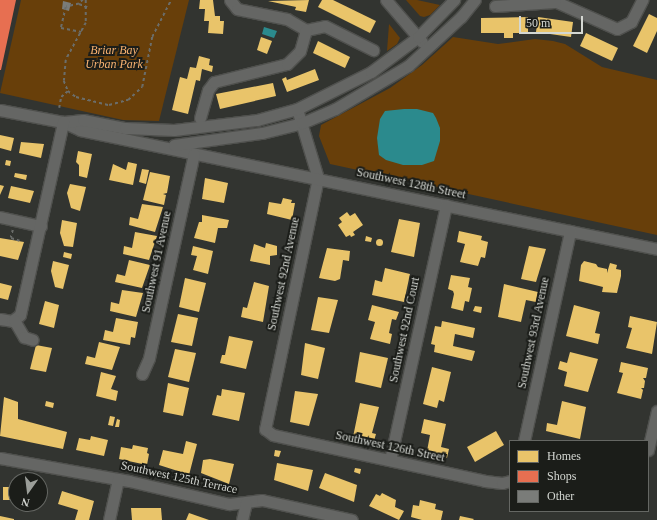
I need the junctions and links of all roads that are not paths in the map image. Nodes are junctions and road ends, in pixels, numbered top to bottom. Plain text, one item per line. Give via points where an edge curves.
1 (230, 0) edge
2 (386, 0) edge
3 (454, 0) edge
4 (475, 0) edge
5 (642, 0) edge
6 (554, 1) edge
7 (495, 6) dead end
8 (306, 30) junction
9 (418, 37) junction
10 (373, 50) dead end
11 (427, 50) junction
12 (298, 109) junction
13 (0, 110) edge
14 (200, 118) dead end
15 (63, 122) junction
16 (302, 123) junction
17 (159, 146) junction
18 (194, 154) junction
19 (318, 178) junction
20 (446, 205) junction
21 (0, 217) edge
22 (41, 226) junction
23 (570, 231) junction
24 (657, 249) edge
25 (0, 319) edge
26 (14, 320) junction
27 (33, 340) dead end
28 (142, 374) dead end
29 (657, 411) edge
30 (266, 430) joint
31 (524, 440) edge
32 (649, 446) edge
33 (0, 458) edge
34 (390, 460) junction
35 (118, 479) junction
36 (509, 480) edge
37 (246, 503) junction
38 (109, 520) edge
39 (242, 520) edge
40 (352, 520) edge

1 - 8 street via 238,9 291,20
2 - 9 street
3 - 9 street
4 - 11 street
5 - 6 street via 628,25 617,29
6 - 7 street
8 - 10 street via 325,26
8 - 14 street via 300,50 287,64 214,82 208,90
9 - 11 street
9 - 12 street via 371,72
11 - 16 street via 377,87
12 - 15 street, Southwest 128th Street via 257,120 174,130 125,128 83,120
12 - 16 street, Southwest 92nd Avenue
13 - 15 street, Southwest 128th Street
15 - 17 street, Southwest 128th Street via 80,130
15 - 22 street
16 - 17 street, Southwest 128th Street via 238,138
16 - 19 street, Southwest 92nd Avenue
17 - 18 street, Southwest 128th Street
18 - 19 street, Southwest 128th Street
18 - 28 street, Southwest 91 Avenue via 149,358
19 - 20 street, Southwest 128th Street
19 - 30 street, Southwest 92nd Avenue via 264,425
20 - 23 street, Southwest 128th Street
20 - 34 street, Southwest 92nd Court
21 - 22 street
22 - 26 street via 20,315
23 - 24 street, Southwest 128th Street
23 - 31 street, Southwest 93rd Avenue
25 - 26 street
26 - 27 street via 24,337
29 - 32 street
30 - 34 street, Southwest 126th Street via 273,435
33 - 35 street, Southwest 125th Terrace via 59,471
34 - 36 street, Southwest 126th Street via 491,482
35 - 37 street, Southwest 125th Terrace via 229,504
35 - 38 street
37 - 39 street
37 - 40 street, Southwest 125th Terrace via 262,500

